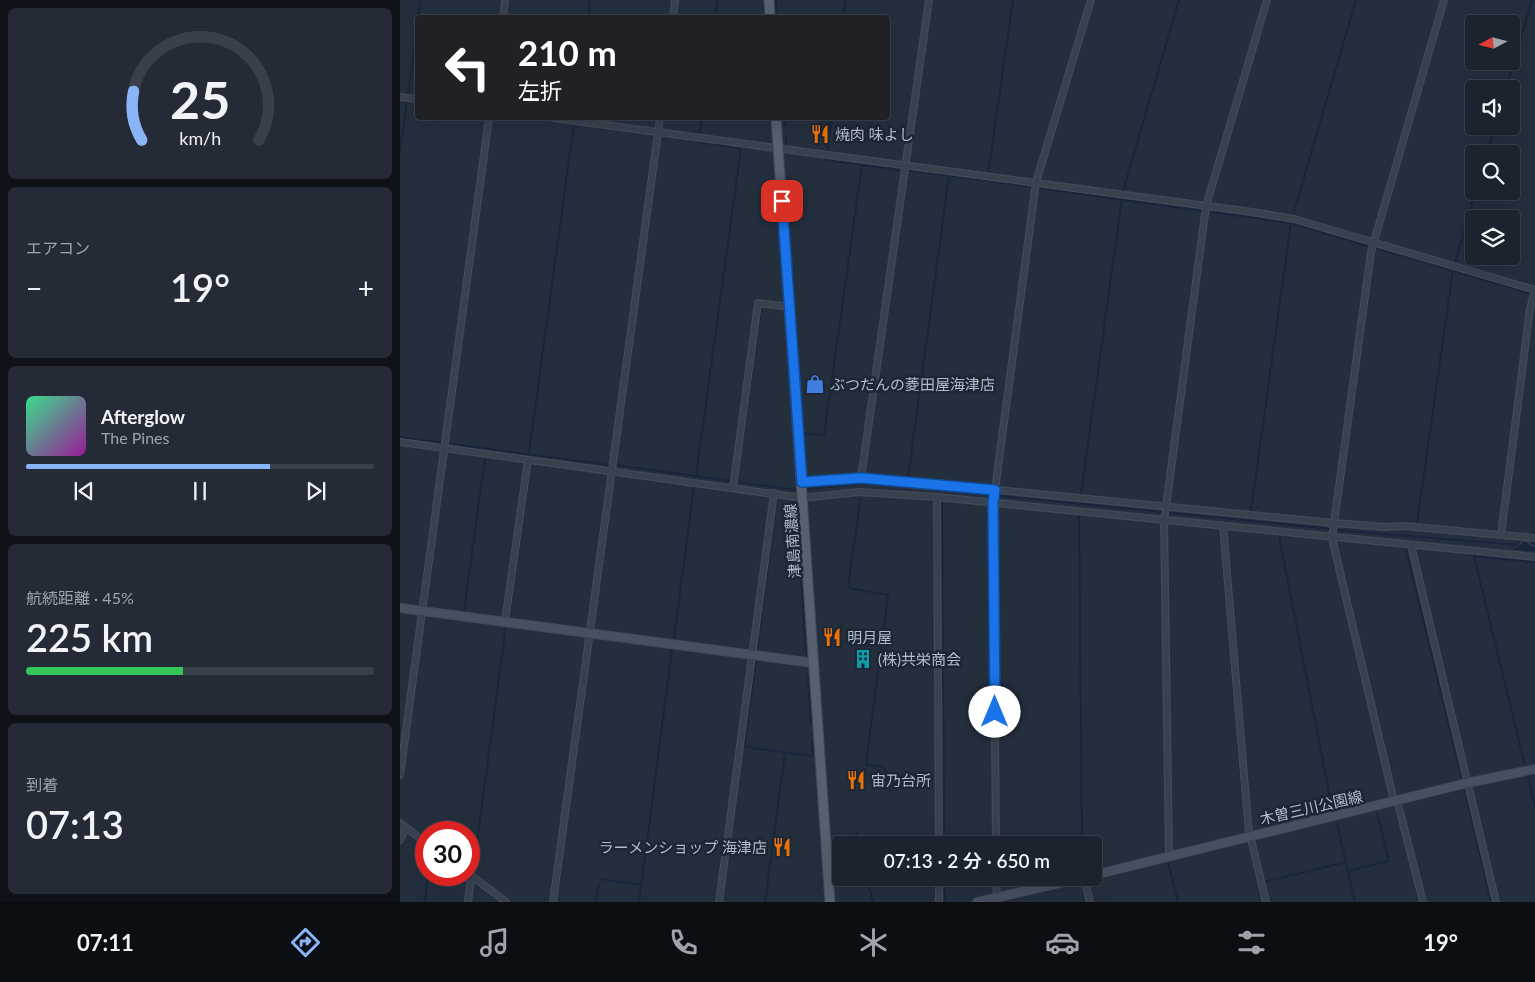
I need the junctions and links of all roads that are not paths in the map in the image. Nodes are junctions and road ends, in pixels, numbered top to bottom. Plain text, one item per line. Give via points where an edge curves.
1 (505, 0) edge
2 (676, 0) edge
3 (769, 0) edge
4 (929, 0) edge
5 (1091, 0) edge
6 (1267, 0) edge
7 (1444, 0) edge
8 (503, 15) edge
9 (674, 15) edge
10 (770, 15) edge
11 (400, 97) edge
12 (415, 99) edge
13 (489, 120) edge
14 (568, 120) edge
15 (660, 120) edge
16 (776, 120) edge
17 (658, 132) junction
18 (778, 147) junction
19 (905, 165) junction
20 (1036, 182) junction
21 (1206, 206) junction
22 (1374, 242) junction
23 (1535, 290) edge
24 (790, 307) junction
25 (400, 442) edge
26 (444, 445) junction
27 (528, 460) junction
28 (612, 467) junction
29 (861, 478) junction
30 (733, 487) junction
31 (802, 490) junction
32 (995, 490) junction
33 (774, 493) junction
34 (937, 498) junction
35 (993, 502) junction
36 (1165, 507) junction
37 (1164, 519) junction
38 (1334, 524) junction
39 (1223, 526) junction
40 (1501, 535) junction
41 (1332, 536) junction
42 (1535, 538) edge
43 (1411, 545) junction
44 (1535, 558) edge
45 (400, 608) edge
46 (422, 611) junction
47 (504, 622) junction
48 (590, 633) junction
49 (752, 655) junction
50 (814, 663) junction
51 (1535, 769) edge
52 (400, 775) edge
53 (1467, 783) junction
54 (1396, 800) junction
55 (400, 823) edge
56 (406, 828) junction
57 (415, 835) edge
58 (1250, 835) junction
59 (939, 836) edge
60 (996, 836) edge
61 (400, 840) edge
62 (1169, 856) junction
63 (1102, 872) edge
64 (480, 882) edge
65 (469, 886) edge
66 (939, 886) edge
67 (998, 886) edge
68 (1051, 886) edge
69 (1085, 886) edge
70 (1000, 899) edge
71 (468, 902) edge
72 (506, 902) edge
73 (553, 902) edge
74 (718, 902) edge
75 (830, 902) edge
76 (940, 902) edge
77 (978, 902) edge
78 (1090, 902) edge
79 (1266, 902) edge
80 (1422, 902) edge
81 (1496, 902) edge

1 - 8 street
2 - 9 street
3 - 10 main road
4 - 19 street
5 - 20 street
6 - 21 street
7 - 22 street
11 - 12 street
13 - 26 street
14 - 17 street
15 - 17 street
16 - 18 main road, 津島南濃線
17 - 18 street
17 - 28 street
18 - 19 street
18 - 24 main road, 津島南濃線
19 - 20 street
19 - 29 street
20 - 21 street
20 - 32 street
21 - 22 street via 1294,219
21 - 36 street
22 - 23 street
22 - 38 street
23 - 40 street
24 - 30 street via 758,302
24 - 31 main road, 津島南濃線
25 - 26 street
26 - 27 street
26 - 46 street
27 - 28 street
27 - 47 street
28 - 30 street
28 - 48 street
29 - 31 street
29 - 32 street
30 - 33 street
31 - 33 street
31 - 34 street
31 - 50 main road, 津島南濃線
32 - 35 street
32 - 36 street
33 - 49 street
34 - 35 street
34 - 59 street
35 - 37 street
35 - 60 street
36 - 37 street
36 - 38 street
37 - 39 street
37 - 62 street
38 - 40 street via 1404,526
38 - 41 street
39 - 41 street
39 - 58 street
40 - 42 street
41 - 43 street
41 - 54 street
43 - 44 street
43 - 53 street
45 - 46 main road
46 - 47 main road
46 - 52 street
47 - 48 main road
48 - 49 main road
48 - 73 street
49 - 50 main road
49 - 74 street
50 - 75 main road, 津島南濃線
51 - 53 main road, 木曽三川公園線
53 - 54 main road, 木曽三川公園線
53 - 81 street
54 - 58 main road, 木曽三川公園線
54 - 80 street
55 - 56 street
56 - 57 street
56 - 61 street
58 - 62 main road, 木曽三川公園線
58 - 79 street
62 - 63 main road, 木曽三川公園線
64 - 72 street
65 - 71 street
66 - 76 street
67 - 70 street
68 - 70 main road
69 - 78 street
70 - 77 main road

